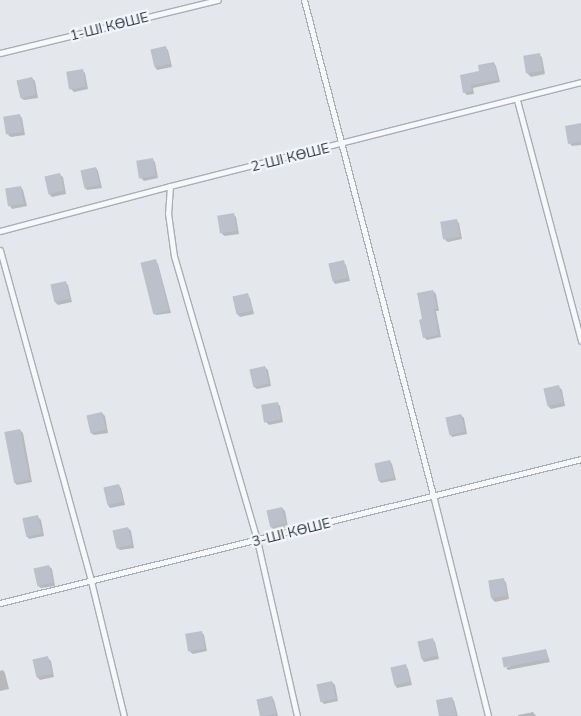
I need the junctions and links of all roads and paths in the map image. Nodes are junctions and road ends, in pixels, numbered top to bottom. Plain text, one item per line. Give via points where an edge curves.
1 (218, 0) edge
2 (304, 0) edge
3 (0, 54) edge
4 (581, 82) edge
5 (517, 100) junction
6 (341, 144) junction
7 (170, 186) junction
8 (0, 232) edge
9 (0, 250) edge
10 (581, 341) edge
11 (581, 459) edge
12 (434, 495) junction
13 (257, 540) junction
14 (91, 581) junction
15 (0, 603) edge
16 (124, 716) edge
17 (297, 716) edge
18 (488, 716) edge

1 - 3 lane, 1-ШІ КӨШЕ
2 - 6 lane
4 - 5 lane, 2-ШІ КӨШЕ
5 - 6 lane, 2-ШІ КӨШЕ
5 - 10 lane
6 - 7 lane, 2-ШІ КӨШЕ
6 - 12 lane
7 - 8 lane, 2-ШІ КӨШЕ
7 - 13 lane via 168,213 174,256
9 - 14 lane
11 - 12 lane, 3-ШІ КӨШЕ
12 - 13 lane, 3-ШІ КӨШЕ
12 - 18 lane
13 - 14 lane, 3-ШІ КӨШЕ
13 - 17 lane
14 - 15 lane, 3-ШІ КӨШЕ
14 - 16 lane

